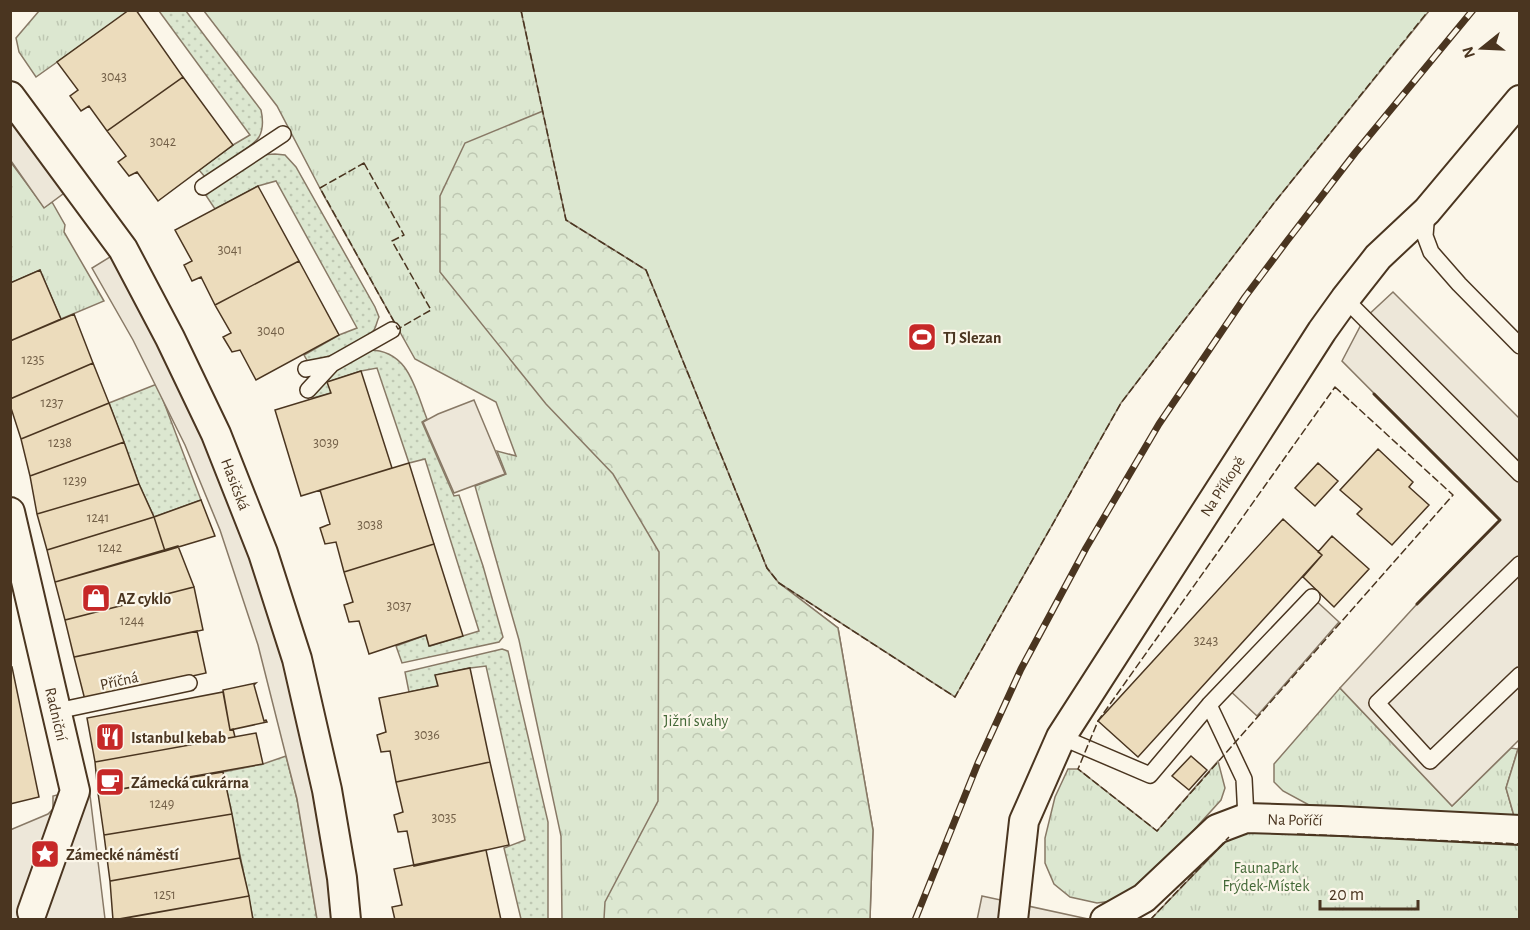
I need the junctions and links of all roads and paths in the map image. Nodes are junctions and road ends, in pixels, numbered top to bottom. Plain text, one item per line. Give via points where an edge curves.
1 (10, 96) edge
2 (1520, 100) edge
3 (283, 134) dead end
4 (203, 187) dead end
5 (1427, 212) junction
6 (1345, 299) junction
7 (392, 330) dead end
8 (1520, 346) edge
9 (332, 364) junction
10 (306, 369) dead end
11 (308, 390) dead end
12 (1520, 474) edge
13 (11, 512) edge
14 (1520, 564) edge
15 (1312, 597) dead end
16 (1520, 675) edge
17 (189, 683) dead end
18 (1209, 705) junction
19 (57, 711) junction
20 (1061, 737) junction
21 (1246, 818) junction
22 (1520, 830) edge
23 (27, 915) edge
24 (346, 920) edge
25 (1013, 920) edge
26 (1105, 920) edge

1 - 24 street, Hasičská via 123,249 216,434 263,552 297,659 327,790
2 - 5 street, Na Příkopě
3 - 4 lane
5 - 6 street, Na Příkopě via 1378,257
5 - 8 lane via 1425,236 1431,252
6 - 12 lane
6 - 20 street, Na Příkopě
7 - 9 lane
9 - 10 lane
9 - 11 lane
13 - 19 street, Radniční
14 - 16 lane via 1377,703 1430,761
15 - 18 lane
17 - 19 lane, Příčná
18 - 20 lane via 1150,775
18 - 21 lane via 1244,779
19 - 23 street, Radniční via 75,791
20 - 25 street, Na Příkopě via 1024,821
21 - 22 street, Na Poříčí
21 - 26 street, Na Poříčí via 1216,829 1144,898

